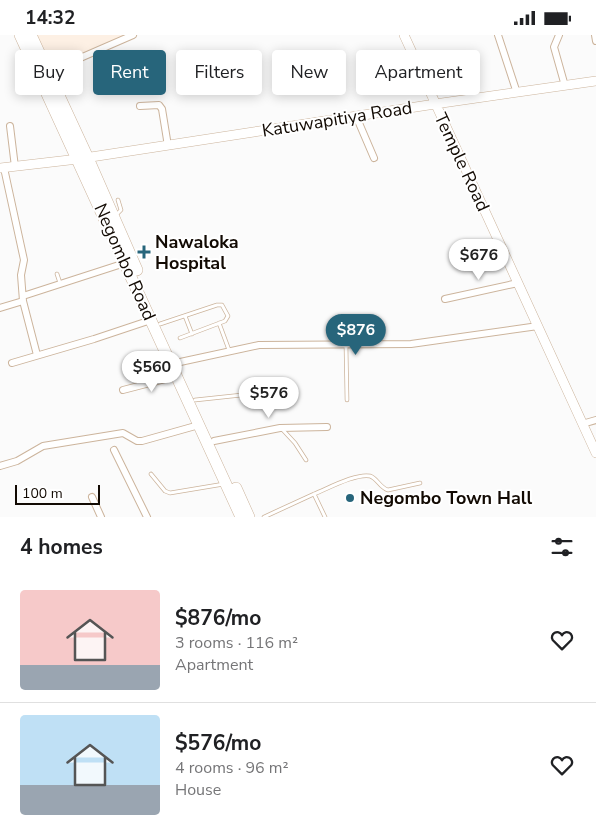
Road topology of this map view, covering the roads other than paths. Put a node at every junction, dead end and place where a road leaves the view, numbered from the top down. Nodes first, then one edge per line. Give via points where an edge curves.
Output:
1 (20, 35) edge
2 (31, 35) edge
3 (133, 35) edge
4 (404, 35) edge
5 (498, 35) edge
6 (559, 35) edge
7 (595, 35) edge
8 (596, 41) edge
9 (38, 50) edge
10 (83, 57) edge
11 (596, 81) edge
12 (565, 86) junction
13 (517, 93) junction
14 (57, 95) edge
15 (435, 104) junction
16 (140, 106) dead end
17 (356, 116) junction
18 (10, 126) dead end
19 (168, 146) junction
20 (83, 159) junction
21 (374, 159) dead end
22 (15, 167) junction
23 (2, 168) edge
24 (118, 200) dead end
25 (113, 216) junction
26 (125, 263) junction
27 (57, 274) dead end
28 (518, 283) junction
29 (60, 284) junction
30 (23, 299) junction
31 (445, 299) dead end
32 (0, 308) edge
33 (184, 316) junction
34 (156, 322) junction
35 (220, 323) junction
36 (538, 326) junction
37 (192, 334) junction
38 (180, 338) dead end
39 (346, 345) junction
40 (229, 351) junction
41 (37, 355) junction
42 (12, 363) dead end
43 (175, 363) junction
44 (176, 376) junction
45 (123, 390) dead end
46 (270, 392) dead end
47 (195, 400) junction
48 (347, 400) dead end
49 (596, 420) edge
50 (582, 424) junction
51 (199, 425) junction
52 (327, 427) dead end
53 (280, 428) junction
54 (214, 441) junction
55 (114, 450) dead end
56 (596, 453) edge
57 (306, 460) dead end
58 (0, 466) edge
59 (151, 474) dead end
60 (420, 483) dead end
61 (226, 484) junction
62 (314, 494) junction
63 (92, 497) dead end
64 (101, 517) edge
65 (147, 517) edge
66 (240, 517) edge
67 (250, 517) edge
68 (264, 517) edge
69 (325, 517) edge

1 - 20 highway, Negombo Road
2 - 9 highway, Negombo Road
3 - 10 street
4 - 15 street, Temple Road
5 - 13 street
6 - 12 street via 554,47
7 - 8 street
11 - 12 street, Katuwapitiya Road
12 - 13 street, Katuwapitiya Road
13 - 15 street, Katuwapitiya Road
14 - 20 highway, Negombo Road
15 - 17 street, Katuwapitiya Road
15 - 28 street, Temple Road
16 - 19 street via 159,105 162,109
17 - 19 street, Katuwapitiya Road
17 - 21 street
18 - 22 street
19 - 20 street, Katuwapitiya Road
20 - 22 street, Katuwapitiya Road
20 - 25 highway, Negombo Road
20 - 26 highway, Negombo Road
22 - 23 street, Katuwapitiya Road
23 - 30 street via 24,259 21,275
24 - 25 lane via 120,212
25 - 34 highway, Negombo Road
26 - 29 street
26 - 34 highway, Negombo Road
27 - 29 lane
28 - 31 street
28 - 36 street, Temple Road
29 - 30 street
30 - 32 street
30 - 41 street
33 - 34 lane
33 - 35 lane via 221,304 228,316
33 - 37 lane
34 - 41 street
34 - 43 highway, Negombo Road
35 - 37 lane
35 - 40 lane
36 - 39 street via 412,344
36 - 50 street, Temple Road
37 - 38 lane
39 - 40 street via 259,345
39 - 48 lane
40 - 43 street
41 - 42 street
43 - 44 highway, Negombo Road
43 - 47 highway, Negombo Road
44 - 45 street
44 - 51 highway, Negombo Road
46 - 47 lane
47 - 54 highway, Negombo Road
49 - 50 street
50 - 56 street, Temple Road
51 - 58 street via 142,441 123,433 43,447
51 - 61 highway, Negombo Road
52 - 53 street
53 - 54 street
53 - 57 lane
54 - 67 highway, Negombo Road
55 - 65 street
59 - 61 lane via 170,493
60 - 62 lane via 388,489 366,475
61 - 66 highway, Negombo Road
62 - 68 lane
62 - 69 lane
63 - 64 street

